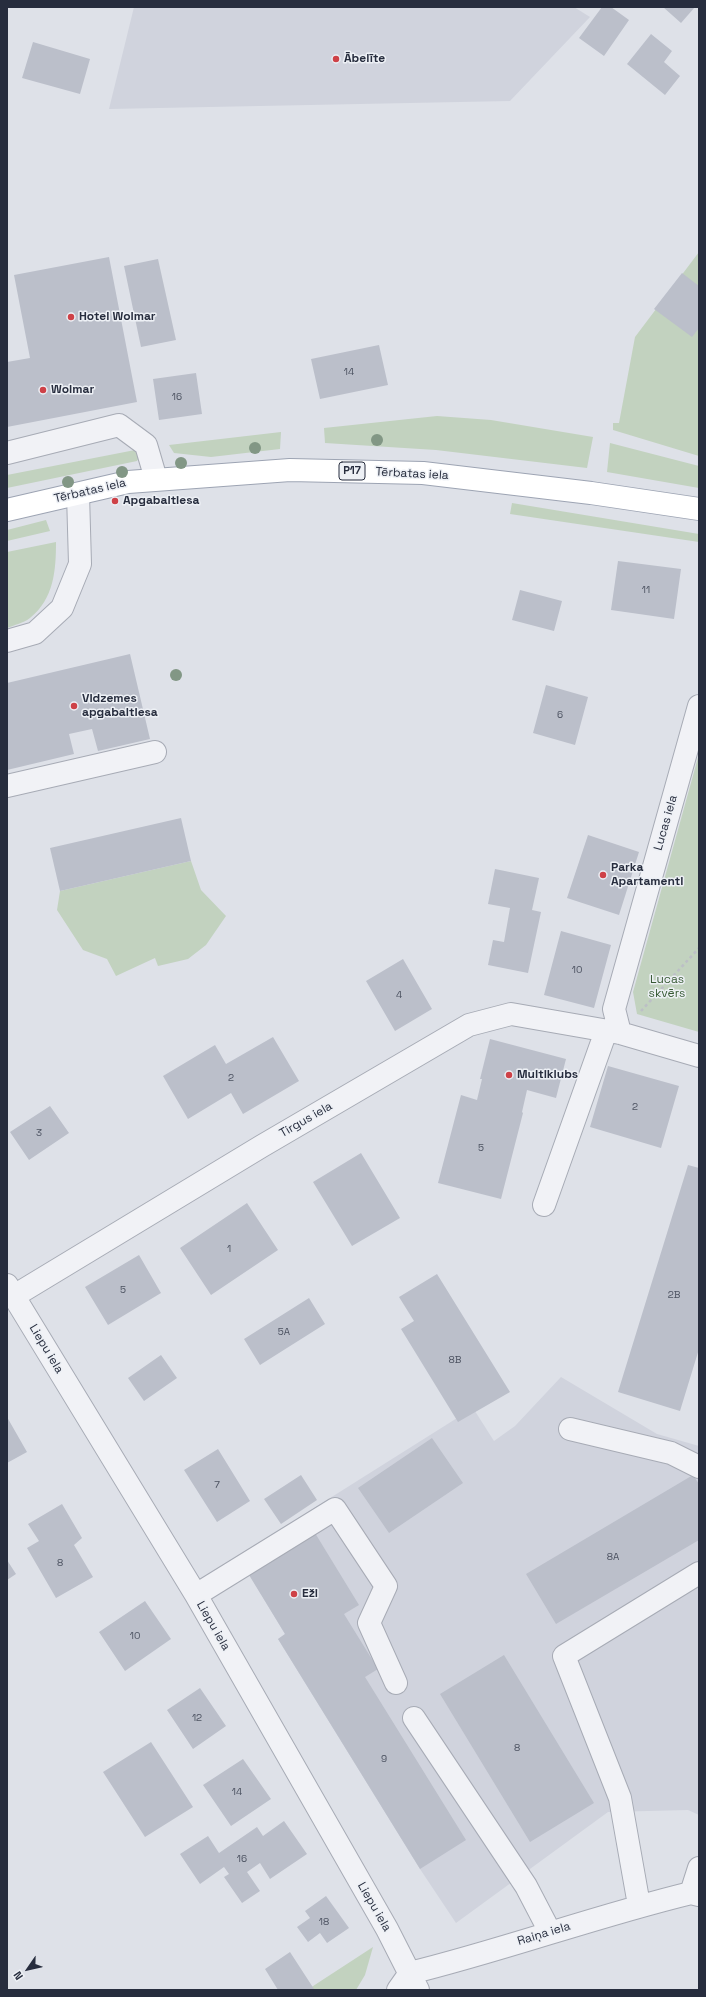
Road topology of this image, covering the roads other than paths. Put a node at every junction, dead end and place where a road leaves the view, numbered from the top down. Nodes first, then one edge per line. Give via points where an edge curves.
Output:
1 (7, 453) edge
2 (156, 479) junction
3 (78, 494) junction
4 (699, 509) edge
5 (7, 510) edge
6 (7, 641) edge
7 (699, 706) edge
8 (155, 752) dead end
9 (7, 786) edge
10 (613, 1032) junction
11 (699, 1056) edge
12 (544, 1205) dead end
13 (10, 1290) edge
14 (570, 1429) dead end
15 (699, 1467) edge
16 (699, 1573) edge
17 (196, 1595) junction
18 (396, 1683) dead end
19 (414, 1718) dead end
20 (699, 1868) edge
21 (695, 1894) edge
22 (639, 1906) junction
23 (550, 1932) junction
24 (409, 1984) edge

1 - 2 street via 119,424 146,445
2 - 3 main road, Tērbatas iela / P17 via 128,482
2 - 4 main road, Tērbatas iela / P17 via 290,470 423,473 593,493
3 - 5 main road, Tērbatas iela / P17
3 - 6 street via 80,564 62,608 35,633
7 - 10 street, Lucas iela via 614,1009
8 - 9 street
10 - 11 street, Tirgus iela
10 - 12 street
10 - 13 street, Tirgus iela via 511,1014 468,1025
13 - 17 street, Liepu iela
14 - 15 street via 671,1453
16 - 22 street via 564,1656 620,1798
17 - 18 street via 335,1509 386,1586 369,1624
17 - 24 street, Liepu iela via 387,1929
19 - 23 street via 526,1886
20 - 21 street
21 - 22 street, Raiņa iela
22 - 23 street, Raiņa iela
23 - 24 street, Raiņa iela via 447,1964

